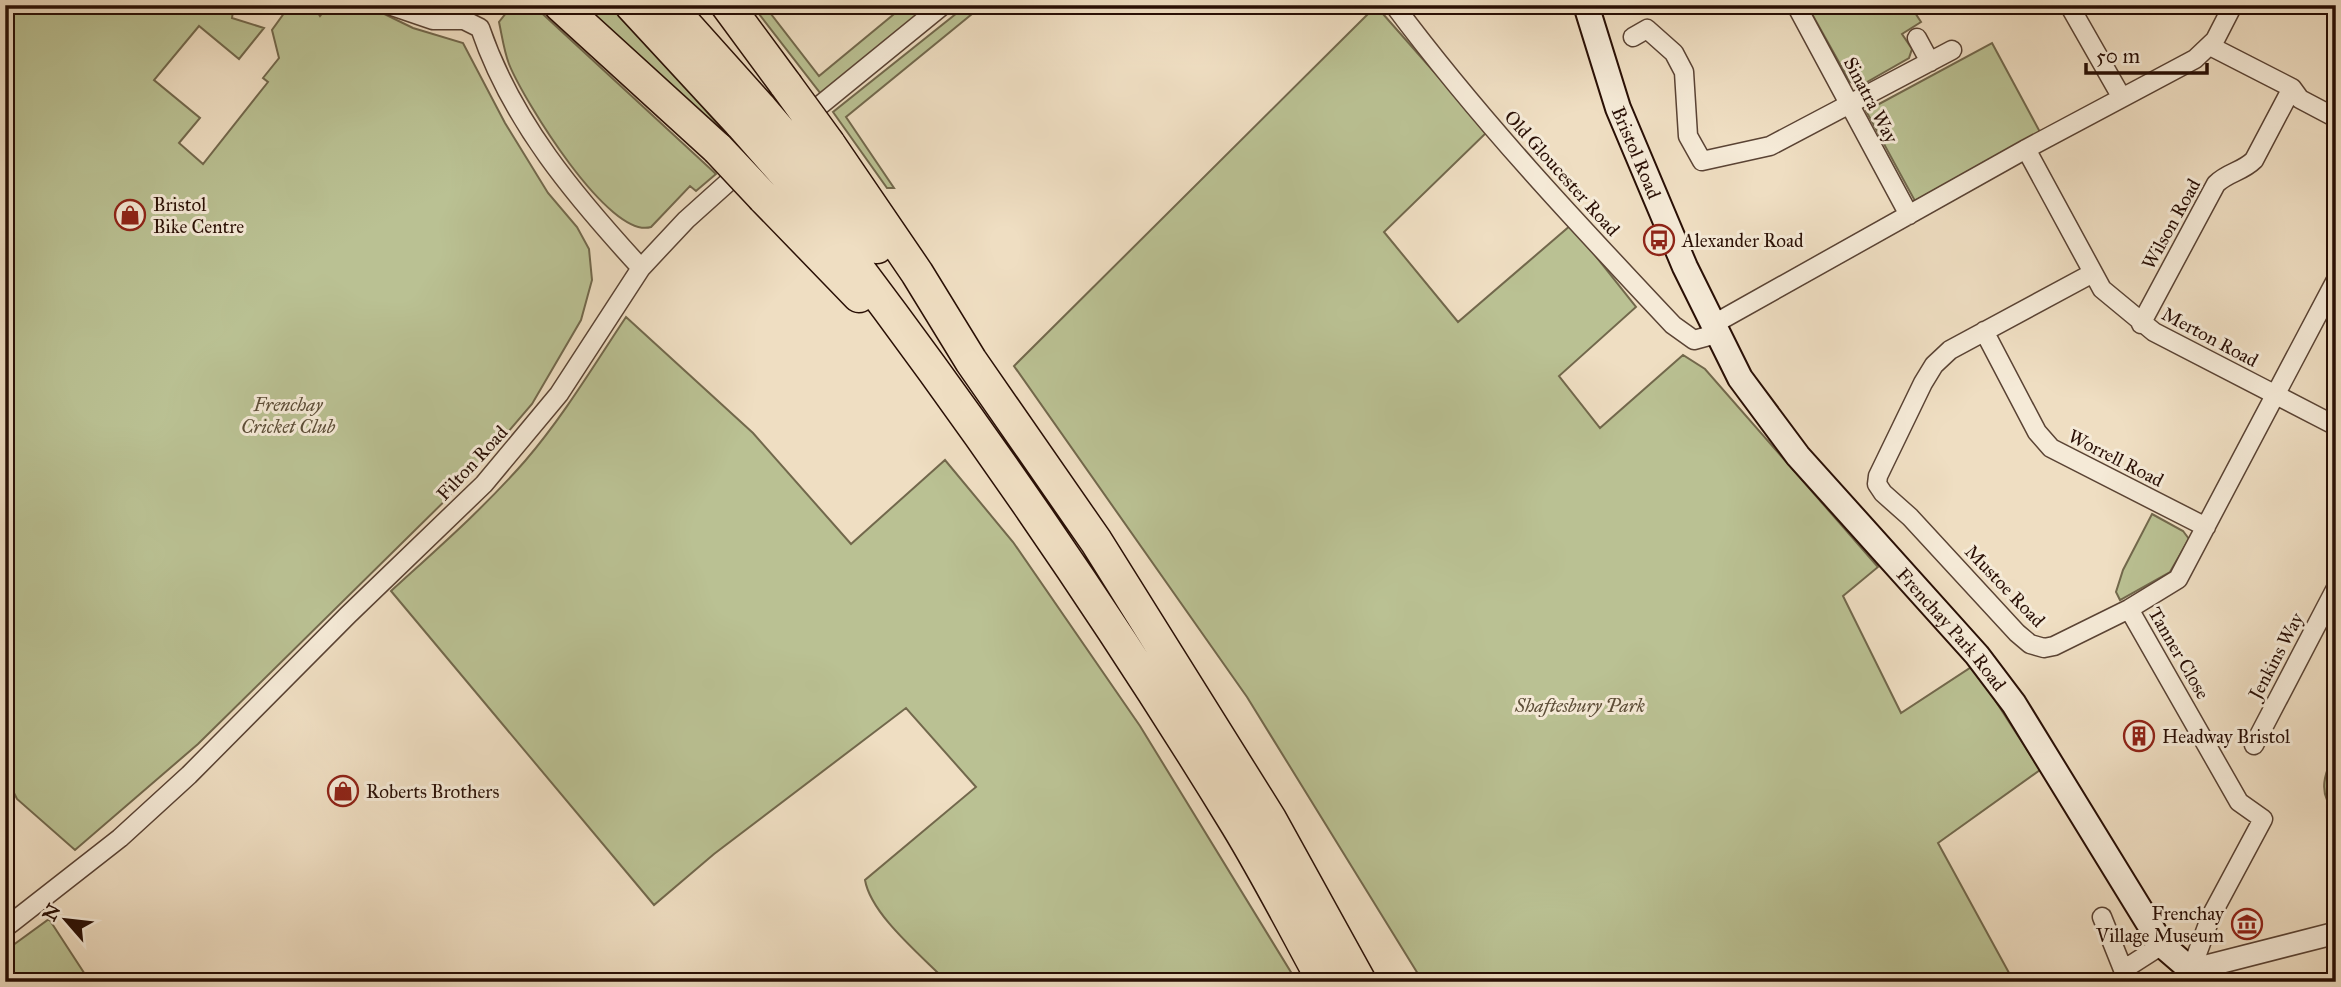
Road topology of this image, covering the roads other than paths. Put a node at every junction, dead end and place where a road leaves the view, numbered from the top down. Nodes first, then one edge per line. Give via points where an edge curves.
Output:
1 (389, 5) edge
2 (560, 5) edge
3 (631, 5) edge
4 (668, 5) edge
5 (727, 5) edge
6 (943, 5) edge
7 (1394, 5) edge
8 (1586, 5) edge
9 (1796, 5) edge
10 (2069, 5) edge
11 (2233, 5) edge
12 (1633, 37) dead end
13 (1917, 38) dead end
14 (2210, 46) junction
15 (1952, 50) dead end
16 (1930, 62) junction
17 (2292, 88) junction
18 (2122, 98) junction
19 (1850, 104) junction
20 (752, 117) junction
21 (2336, 118) edge
22 (2026, 149) junction
23 (808, 161) junction
24 (1909, 215) junction
25 (641, 268) junction
26 (2091, 274) junction
27 (2336, 280) edge
28 (2141, 324) junction
29 (1714, 330) junction
30 (1984, 331) junction
31 (921, 356) junction
32 (2276, 396) junction
33 (2336, 426) edge
34 (2206, 527) junction
35 (2336, 587) edge
36 (2129, 609) junction
37 (2254, 744) dead end
38 (2102, 917) dead end
39 (5, 928) edge
40 (2336, 933) edge
41 (2162, 945) junction
42 (2126, 976) edge
43 (2192, 976) edge
44 (1324, 982) edge
45 (1360, 982) edge

1 - 25 street via 432,20 464,20 480,28 501,83 532,135 564,180
2 - 31 highway, bridge via 718,149
3 - 20 highway
4 - 20 highway
5 - 23 highway, bridge via 786,85
6 - 25 street, Filton Road via 710,196
7 - 29 street, Old Gloucester Road via 1538,181 1674,325 1694,340
8 - 29 main road, Bristol Road via 1619,108
9 - 19 street, Sinatra Way
10 - 18 street
11 - 14 street
12 - 19 street via 1647,29 1674,53 1684,72 1688,136 1702,161 1770,146
13 - 16 street
14 - 17 street
14 - 18 street via 2195,59
15 - 16 street
16 - 19 street
17 - 21 street via 2300,99
17 - 28 street, Wilson Road via 2254,160 2245,170 2226,174 2216,184
18 - 22 street
19 - 24 street, Sinatra Way
20 - 23 highway, bridge
22 - 24 street
22 - 26 street, Merton Road
23 - 31 highway via 878,293
23 - 45 highway via 971,361 1063,491 1270,819
24 - 29 street
25 - 39 street, Filton Road via 552,404 484,484 189,775 120,838
26 - 28 street, Merton Road
26 - 30 street, Mustoe Road
27 - 32 street, Mustoe Road
28 - 32 street, Merton Road
29 - 41 main road, Frenchay Park Road via 1740,378 1798,456 1977,655 2014,704
30 - 34 street, Worrell Road via 2037,432 2051,448
30 - 36 street, Mustoe Road via 1934,365 1878,473 1879,487 2030,644 2054,646
31 - 44 highway via 1126,649 1238,827
32 - 33 street, Merton Road
32 - 34 street, Mustoe Road
34 - 36 street, Mustoe Road via 2178,579
35 - 37 street, Jenkins Way
36 - 43 street, Tanner Close via 2239,803 2263,819 2211,916
38 - 42 street
40 - 43 street
41 - 42 street
41 - 43 main road, Frenchay Park Road

